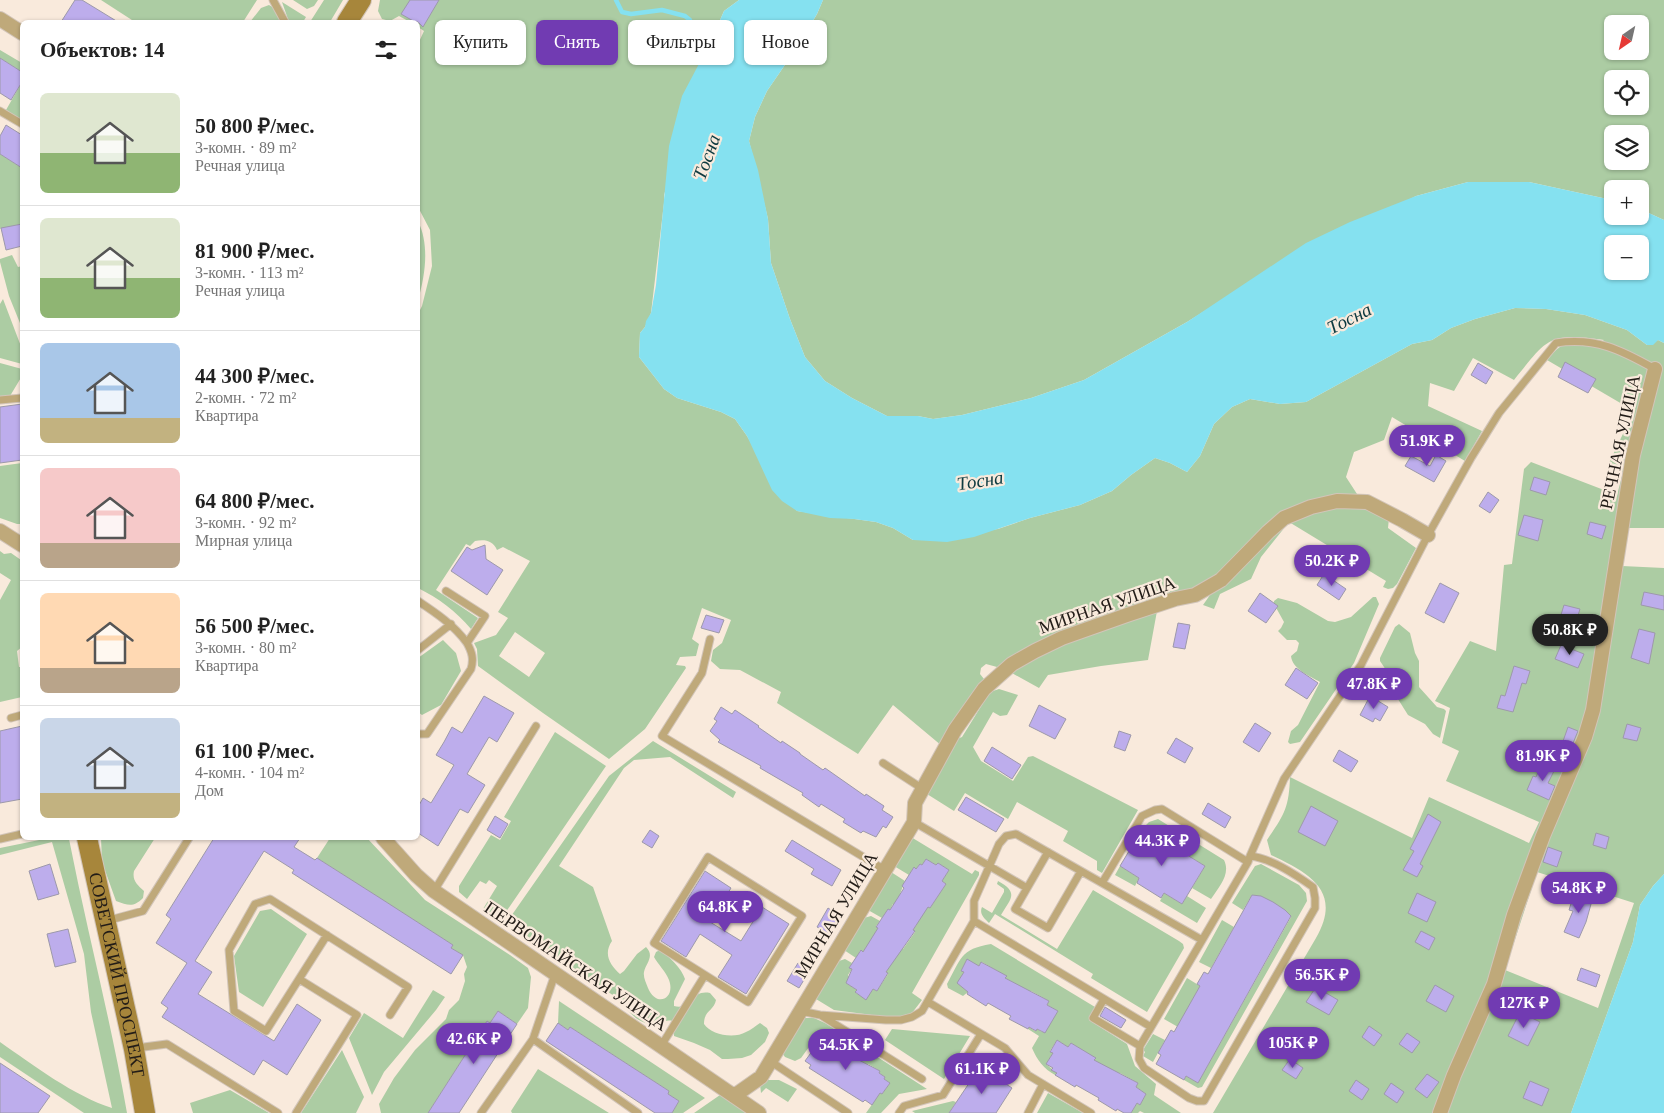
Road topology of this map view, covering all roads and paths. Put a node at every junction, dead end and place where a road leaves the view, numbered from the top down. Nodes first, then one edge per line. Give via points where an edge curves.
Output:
1 (273, 0) edge
2 (361, 0) edge
3 (0, 19) edge
4 (284, 20) edge
5 (351, 20) edge
6 (20, 32) edge
7 (0, 111) edge
8 (20, 123) edge
9 (1655, 369) joint
10 (20, 396) edge
11 (0, 400) edge
12 (0, 531) edge
13 (1428, 535) junction
14 (20, 544) edge
15 (446, 591) dead end
16 (420, 603) edge
17 (451, 624) junction
18 (710, 639) dead end
19 (467, 643) junction
20 (420, 648) edge
21 (20, 716) edge
22 (11, 718) dead end
23 (536, 726) dead end
24 (420, 734) edge
25 (884, 763) dead end
26 (922, 789) junction
27 (914, 822) junction
28 (20, 834) edge
29 (0, 839) edge
30 (87, 840) edge
31 (188, 840) edge
32 (385, 840) edge
33 (1048, 852) junction
34 (1249, 859) junction
35 (989, 866) junction
36 (885, 870) junction
37 (1082, 871) junction
38 (1102, 883) junction
39 (1027, 888) junction
40 (434, 891) junction
41 (106, 921) junction
42 (974, 921) junction
43 (327, 935) junction
44 (1202, 940) junction
45 (555, 974) junction
46 (705, 975) junction
47 (299, 979) junction
48 (1104, 999) junction
49 (928, 1002) junction
50 (800, 1011) junction
51 (390, 1015) dead end
52 (820, 1015) junction
53 (1151, 1027) junction
54 (981, 1034) junction
55 (532, 1039) junction
56 (661, 1046) junction
57 (1140, 1046) junction
58 (134, 1049) junction
59 (770, 1061) junction
60 (922, 1079) dead end
61 (1043, 1084) junction
62 (734, 1096) junction
63 (145, 1113) edge
64 (278, 1113) edge
65 (296, 1113) edge
66 (481, 1113) edge
67 (638, 1113) edge
68 (759, 1113) edge
69 (848, 1113) edge
70 (899, 1113) edge
71 (1028, 1113) edge
72 (1091, 1113) edge
73 (1440, 1113) edge

1 - 4 lane
2 - 5 main road
3 - 6 street
7 - 8 lane
9 - 13 lane, РЕЧНАЯ УЛИЦА via 1615,348 1595,343 1556,343 1499,413
9 - 73 street, РЕЧНАЯ УЛИЦА via 1633,455 1593,710 1514,915 1494,984
10 - 11 lane
12 - 14 street
13 - 26 street, МИРНАЯ УЛИЦА via 1367,502 1337,501 1311,506 1284,518 1221,580 1195,595 1062,638 1012,664 984,689 955,730
13 - 34 lane, РЕЧНАЯ УЛИЦА via 1361,665 1284,778
15 - 19 lane via 485,616
16 - 17 lane
17 - 19 lane
17 - 20 lane
18 - 36 lane via 702,673 662,736
19 - 24 lane via 473,660 470,669 427,734
21 - 22 lane
23 - 40 lane
25 - 26 lane
26 - 27 street, МИРНАЯ УЛИЦА via 915,803
27 - 35 lane
27 - 36 street, МИРНАЯ УЛИЦА
28 - 29 lane
30 - 41 main road, СОВЕТСКИЙ ПРОСПЕКТ
31 - 41 lane via 142,911
32 - 40 street, ПЕРВОМАЙСКАЯ УЛИЦА
33 - 35 lane via 1016,834 1006,836
33 - 37 lane
33 - 39 lane
34 - 38 lane via 1162,809 1154,810 1142,816
34 - 44 lane, РЕЧНАЯ УЛИЦА
34 - 57 lane via 1258,856 1313,887 1315,908 1204,1101 1190,1098 1144,1068 1139,1059
35 - 39 lane
35 - 42 lane via 974,900
36 - 50 street, МИРНАЯ УЛИЦА
37 - 38 lane
37 - 39 lane via 1048,928 1015,909
38 - 44 lane
40 - 45 street, ПЕРВОМАЙСКАЯ УЛИЦА
41 - 58 main road, СОВЕТСКИЙ ПРОСПЕКТ
42 - 48 lane
42 - 49 lane
43 - 47 lane
43 - 47 lane via 270,898 255,904 229,950 234,1011 266,1031
43 - 51 lane via 408,987
44 - 53 lane, РЕЧНАЯ УЛИЦА
45 - 55 lane
45 - 56 street, ПЕРВОМАЙСКАЯ УЛИЦА
46 - 46 lane via 748,1002 802,916 708,857 654,943
46 - 56 lane
47 - 65 lane via 357,1015
48 - 53 lane
48 - 57 lane via 1093,1018
49 - 52 lane via 922,1011 901,1020
49 - 54 lane
50 - 52 lane
50 - 59 street, МИРНАЯ УЛИЦА
52 - 60 lane
53 - 57 lane, РЕЧНАЯ УЛИЦА
54 - 61 lane via 1005,1048 1028,1075
54 - 70 lane via 943,1095 904,1106
55 - 66 lane
55 - 67 lane
56 - 62 street, ПЕРВОМАЙСКАЯ УЛИЦА
58 - 63 main road, СОВЕТСКИЙ ПРОСПЕКТ
58 - 64 lane via 166,1044
59 - 62 street, МИРНАЯ УЛИЦА via 760,1077
59 - 69 lane
61 - 71 lane
61 - 72 lane
62 - 68 street, ПЕРВОМАЙСКАЯ УЛИЦА

